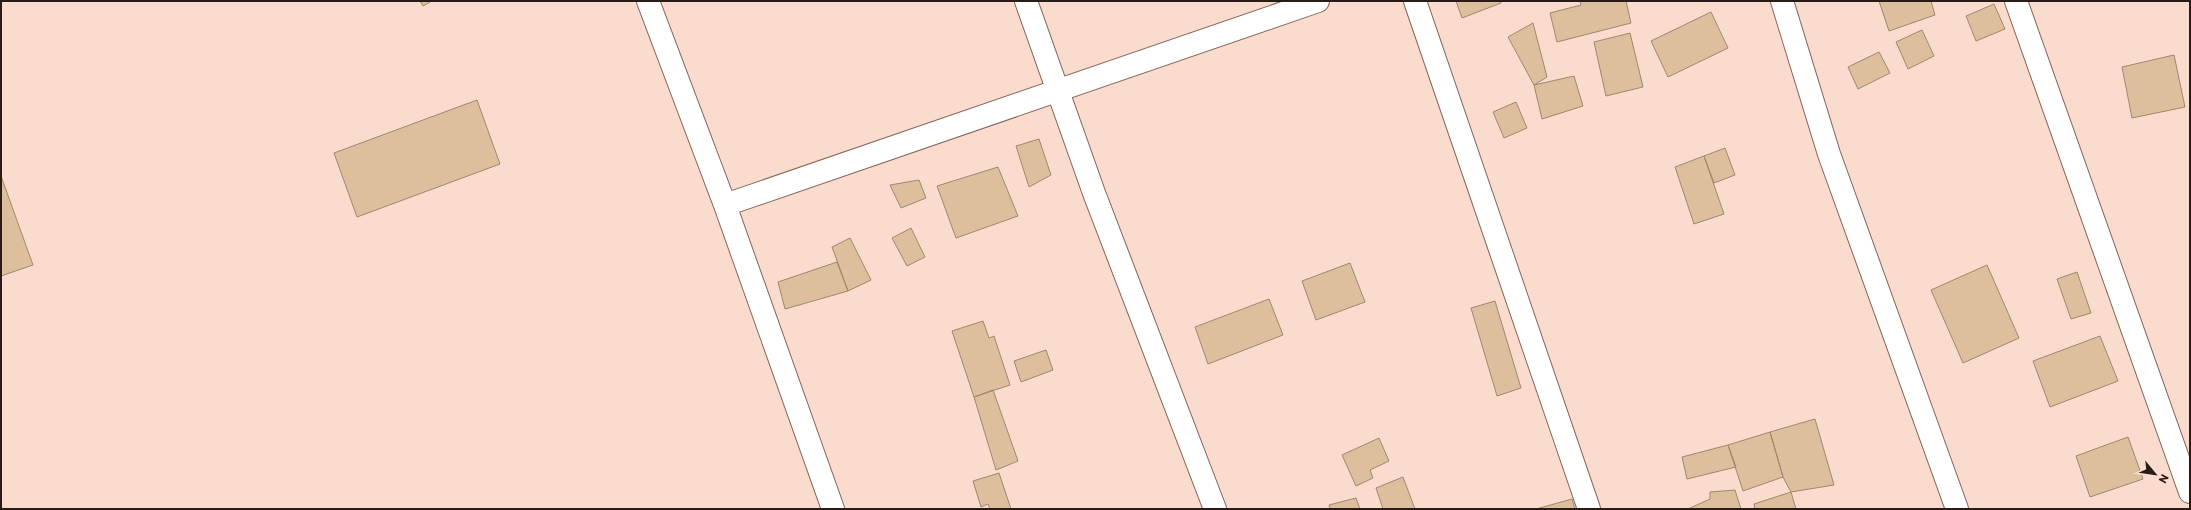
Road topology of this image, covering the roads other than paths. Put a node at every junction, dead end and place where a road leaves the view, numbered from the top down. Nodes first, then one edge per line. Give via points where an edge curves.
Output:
1 (648, 1) edge
2 (1026, 1) edge
3 (1318, 1) edge
4 (1415, 1) edge
5 (1782, 1) edge
6 (2016, 1) edge
7 (1058, 91) junction
8 (725, 206) junction
9 (2190, 492) edge
10 (833, 509) edge
11 (1215, 509) edge
12 (1589, 509) edge
13 (1957, 509) edge

1 - 8 street
2 - 7 street
3 - 7 street
4 - 12 street
5 - 13 street via 1829,154
6 - 9 street
7 - 8 street
7 - 11 street via 1094,193
8 - 10 street

